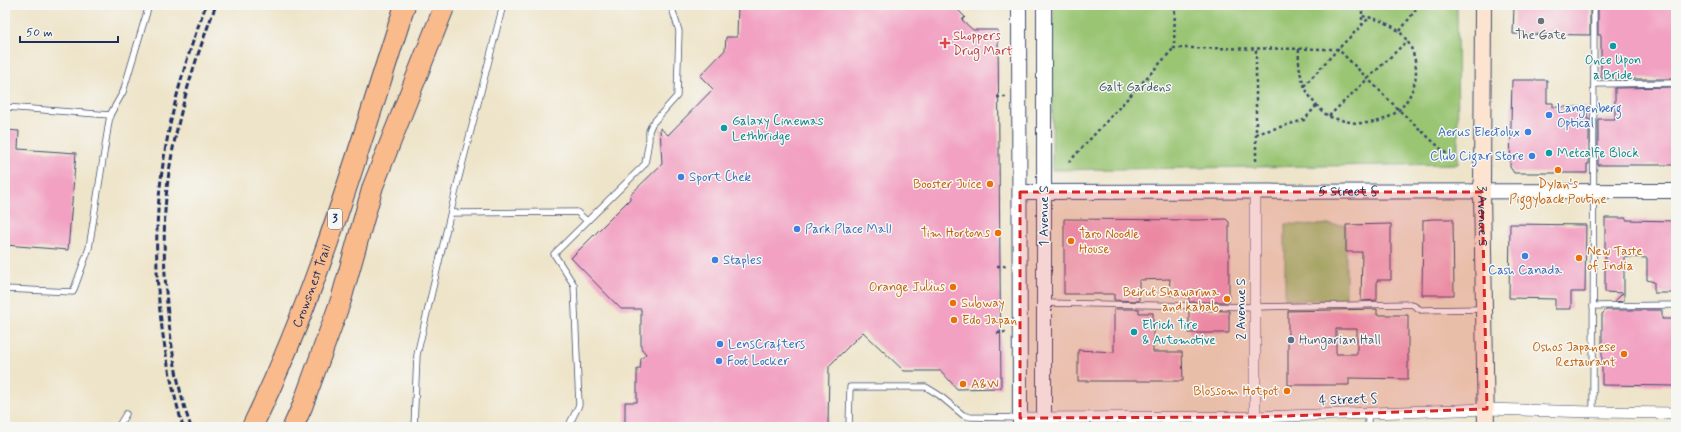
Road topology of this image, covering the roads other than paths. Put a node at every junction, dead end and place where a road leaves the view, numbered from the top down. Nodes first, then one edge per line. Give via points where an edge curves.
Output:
1 (149, 5) edge
2 (404, 5) edge
3 (432, 5) edge
4 (445, 5) edge
5 (503, 5) edge
6 (671, 5) edge
7 (1019, 5) edge
8 (1044, 5) edge
9 (1483, 5) edge
10 (1594, 5) edge
11 (1676, 83) edge
12 (1594, 84) junction
13 (5, 107) edge
14 (110, 115) junction
15 (373, 186) junction
16 (1044, 191) junction
17 (1020, 192) junction
18 (1255, 192) junction
19 (1482, 192) junction
20 (1594, 192) junction
21 (1676, 192) edge
22 (451, 213) junction
23 (587, 221) junction
24 (321, 263) junction
25 (5, 289) edge
26 (1044, 303) junction
27 (1676, 305) edge
28 (1593, 306) junction
29 (1255, 307) junction
30 (1484, 309) junction
31 (1487, 409) junction
32 (1593, 412) junction
33 (1368, 413) junction
34 (1676, 413) edge
35 (126, 414) dead end
36 (1255, 422) edge
37 (1020, 423) edge
38 (1044, 423) edge
39 (118, 427) edge
40 (239, 427) edge
41 (252, 427) edge
42 (283, 427) edge
43 (293, 427) edge
44 (414, 427) edge
45 (568, 427) edge
46 (849, 427) edge
47 (1368, 427) edge
48 (1486, 427) edge

1 - 14 lane via 123,92
2 - 24 highway, Crowsnest Trail / 3
3 - 15 highway, Crowsnest Trail / 3
4 - 15 highway
5 - 22 lane
6 - 23 lane via 679,31 677,96 652,124 645,164
7 - 17 street, 1 Avenue S
8 - 16 street, 1 Avenue S
9 - 19 main road, 3 Avenue S
10 - 12 lane
11 - 12 lane
12 - 20 lane
13 - 14 lane
14 - 25 lane via 90,248 73,292
15 - 42 highway, Crowsnest Trail / 3 via 303,381
15 - 43 highway via 341,300
16 - 17 street, 5 Street S
16 - 18 street, 5 Street S
16 - 26 street, 1 Avenue S
17 - 37 street, 1 Avenue S
18 - 19 street, 5 Street S
18 - 29 street, 2 Avenue S
19 - 20 street, 5 Street S
19 - 30 main road, 3 Avenue S
20 - 21 street, 5 Street S
20 - 28 lane
22 - 23 lane via 577,212
22 - 44 lane via 416,361
23 - 45 lane via 554,254 574,285 579,404
24 - 40 highway
24 - 41 highway, Crowsnest Trail / 3 via 272,387
26 - 29 lane
26 - 38 street, 1 Avenue S
27 - 28 lane
28 - 32 lane
29 - 30 lane via 1411,304 1421,310
29 - 36 street, 2 Avenue S
30 - 31 main road, 3 Avenue S
31 - 32 street, 4 Street S
31 - 33 street, 4 Street S
31 - 48 main road, 3 Avenue S
32 - 34 street, 4 Street S
33 - 36 street, 4 Street S
33 - 47 lane
35 - 39 lane
36 - 38 street, 4 Street S
37 - 38 street, 4 Street S
37 - 46 lane via 963,415 939,395 926,388 850,387

